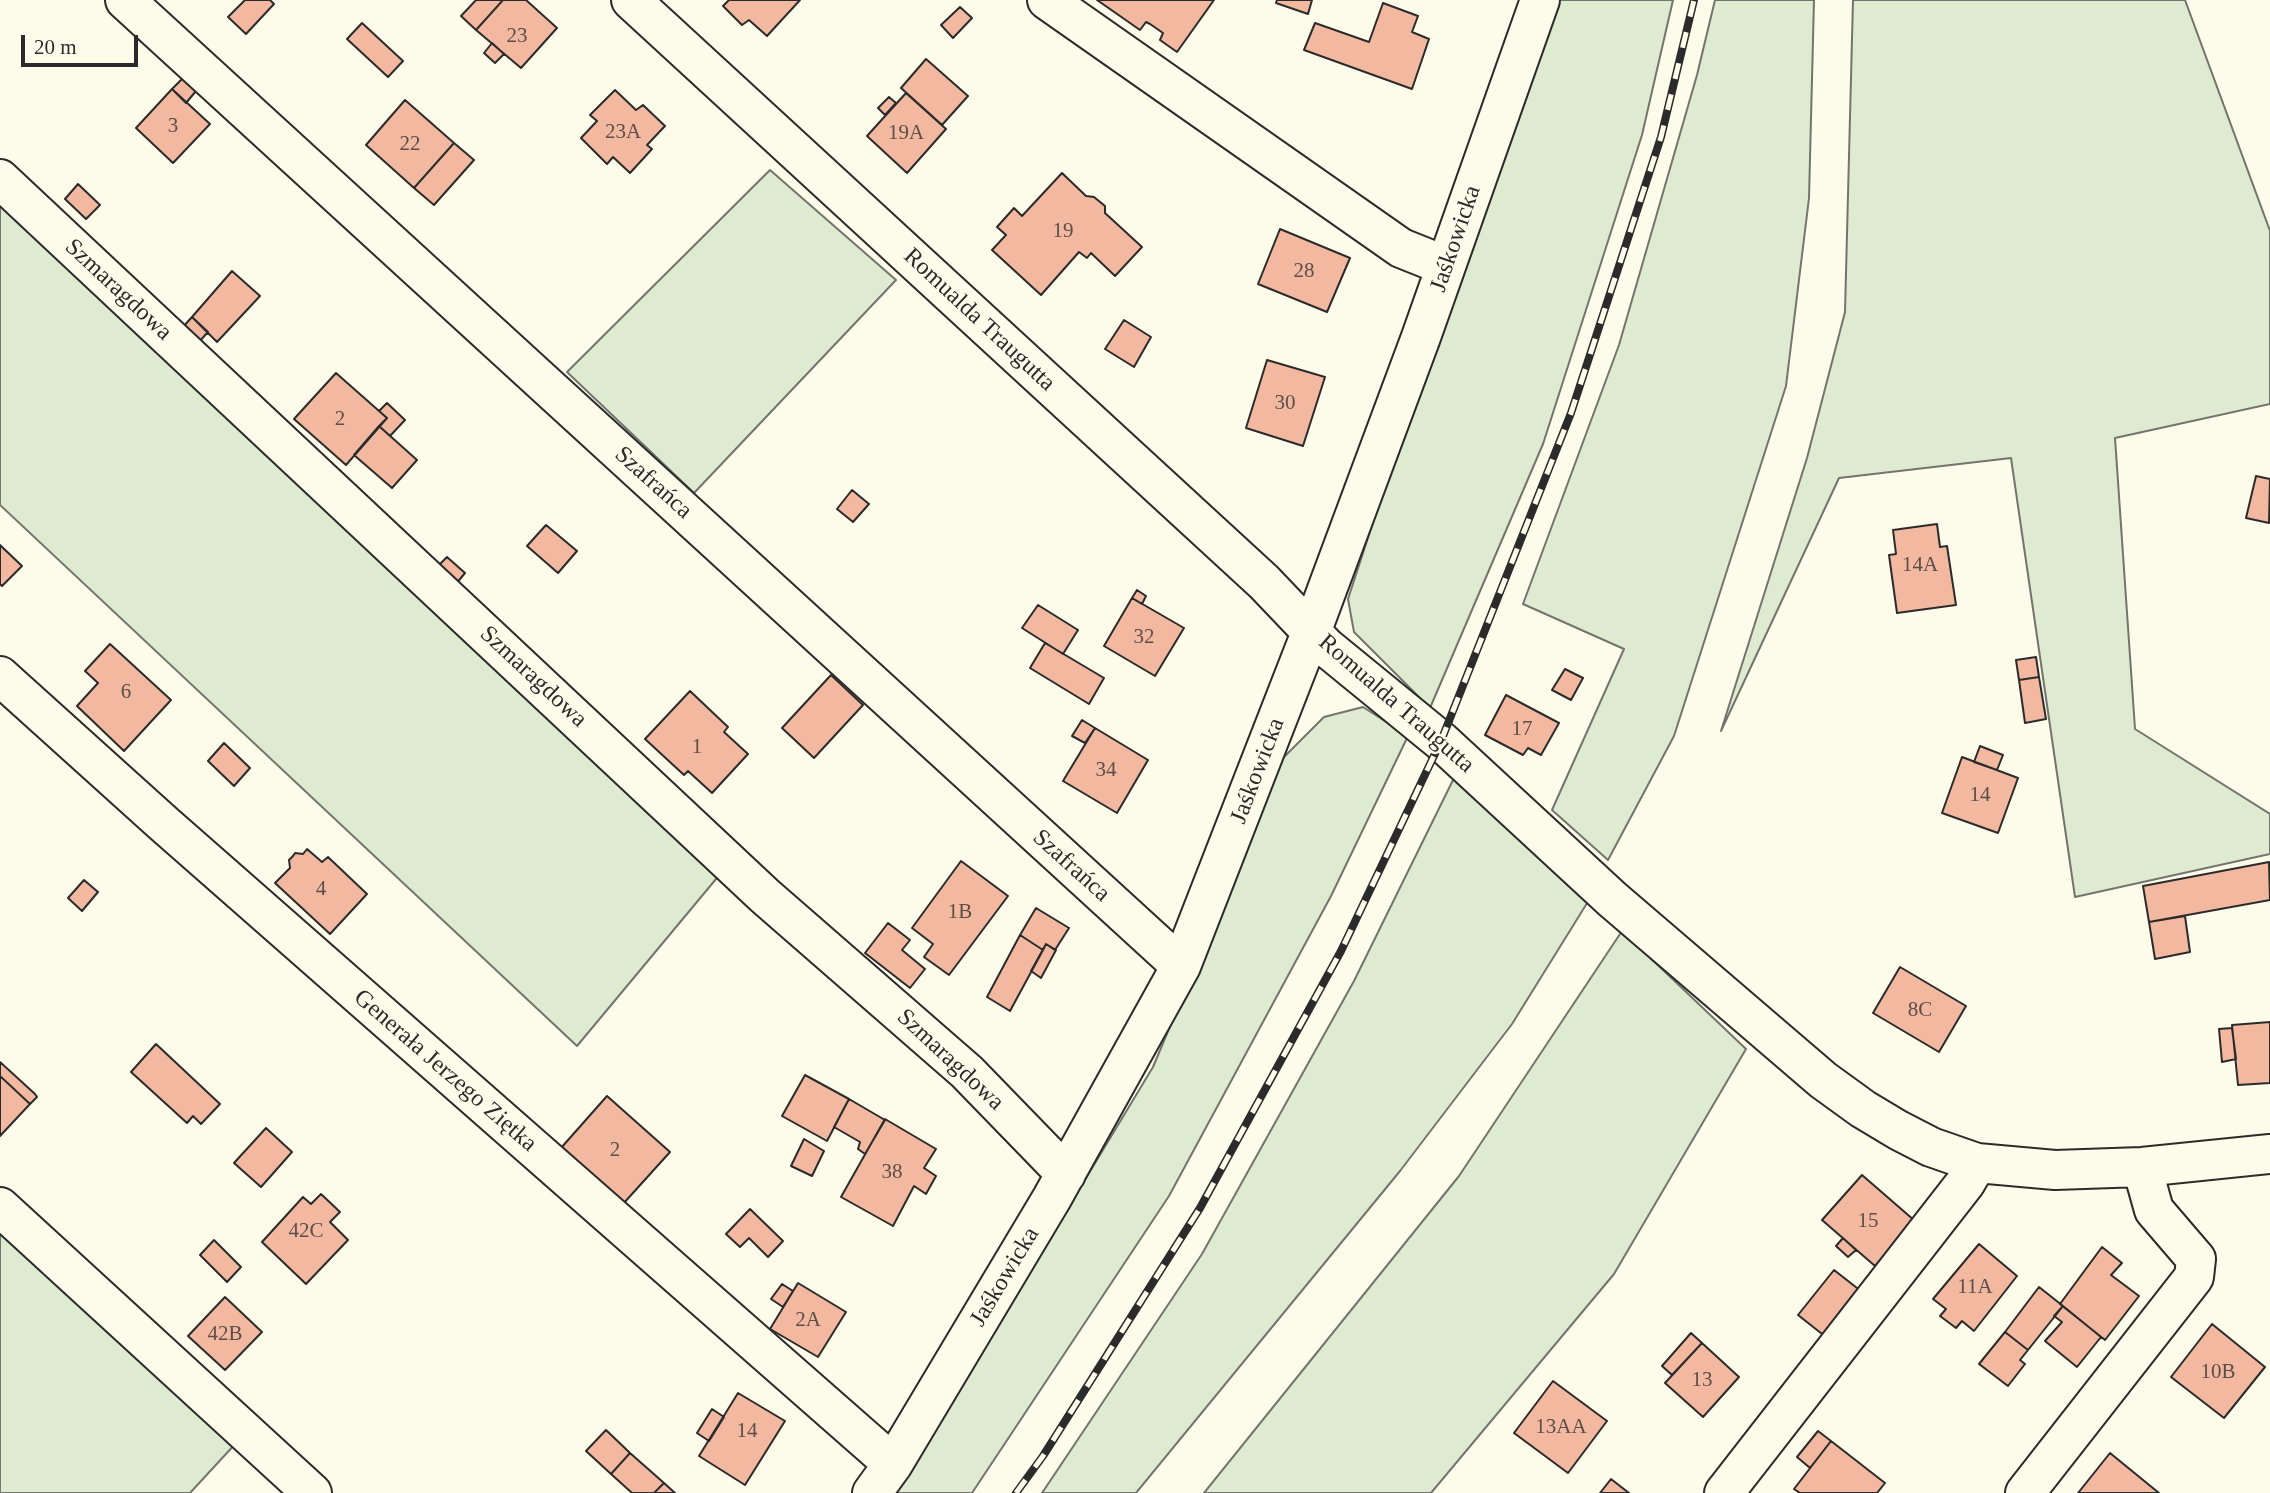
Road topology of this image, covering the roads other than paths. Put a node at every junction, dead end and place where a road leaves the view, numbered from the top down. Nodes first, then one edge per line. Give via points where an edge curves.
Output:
1 (125, 0) edge
2 (631, 0) edge
3 (1047, 0) edge
4 (1540, 0) edge
5 (0, 179) edge
6 (1446, 267) junction
7 (1312, 630) junction
8 (0, 676) edge
9 (1181, 966) junction
10 (2270, 1154) edge
11 (1977, 1163) junction
12 (2142, 1167) junction
13 (1066, 1174) junction
14 (0, 1207) edge
15 (882, 1478) edge
16 (312, 1493) edge
17 (1724, 1493) edge
18 (2025, 1493) edge

1 - 9 street, Szafrańca
2 - 7 street, Romualda Traugutta
3 - 6 street via 1401,248
4 - 6 street, Jaśkowicka
5 - 13 street, Szmaragdowa via 765,896 967,1072
6 - 7 street, Jaśkowicka
7 - 9 street, Jaśkowicka
7 - 11 street, Romualda Traugutta via 1612,899 1824,1080 1898,1130
8 - 15 street, Generała Jerzego Ziętka
9 - 13 street, Jaśkowicka
10 - 12 street, Romualda Traugutta
11 - 12 street, Romualda Traugutta via 2055,1170
11 - 17 street
12 - 18 street via 2154,1210 2196,1258 2194,1277
13 - 15 street, Jaśkowicka
14 - 16 street

